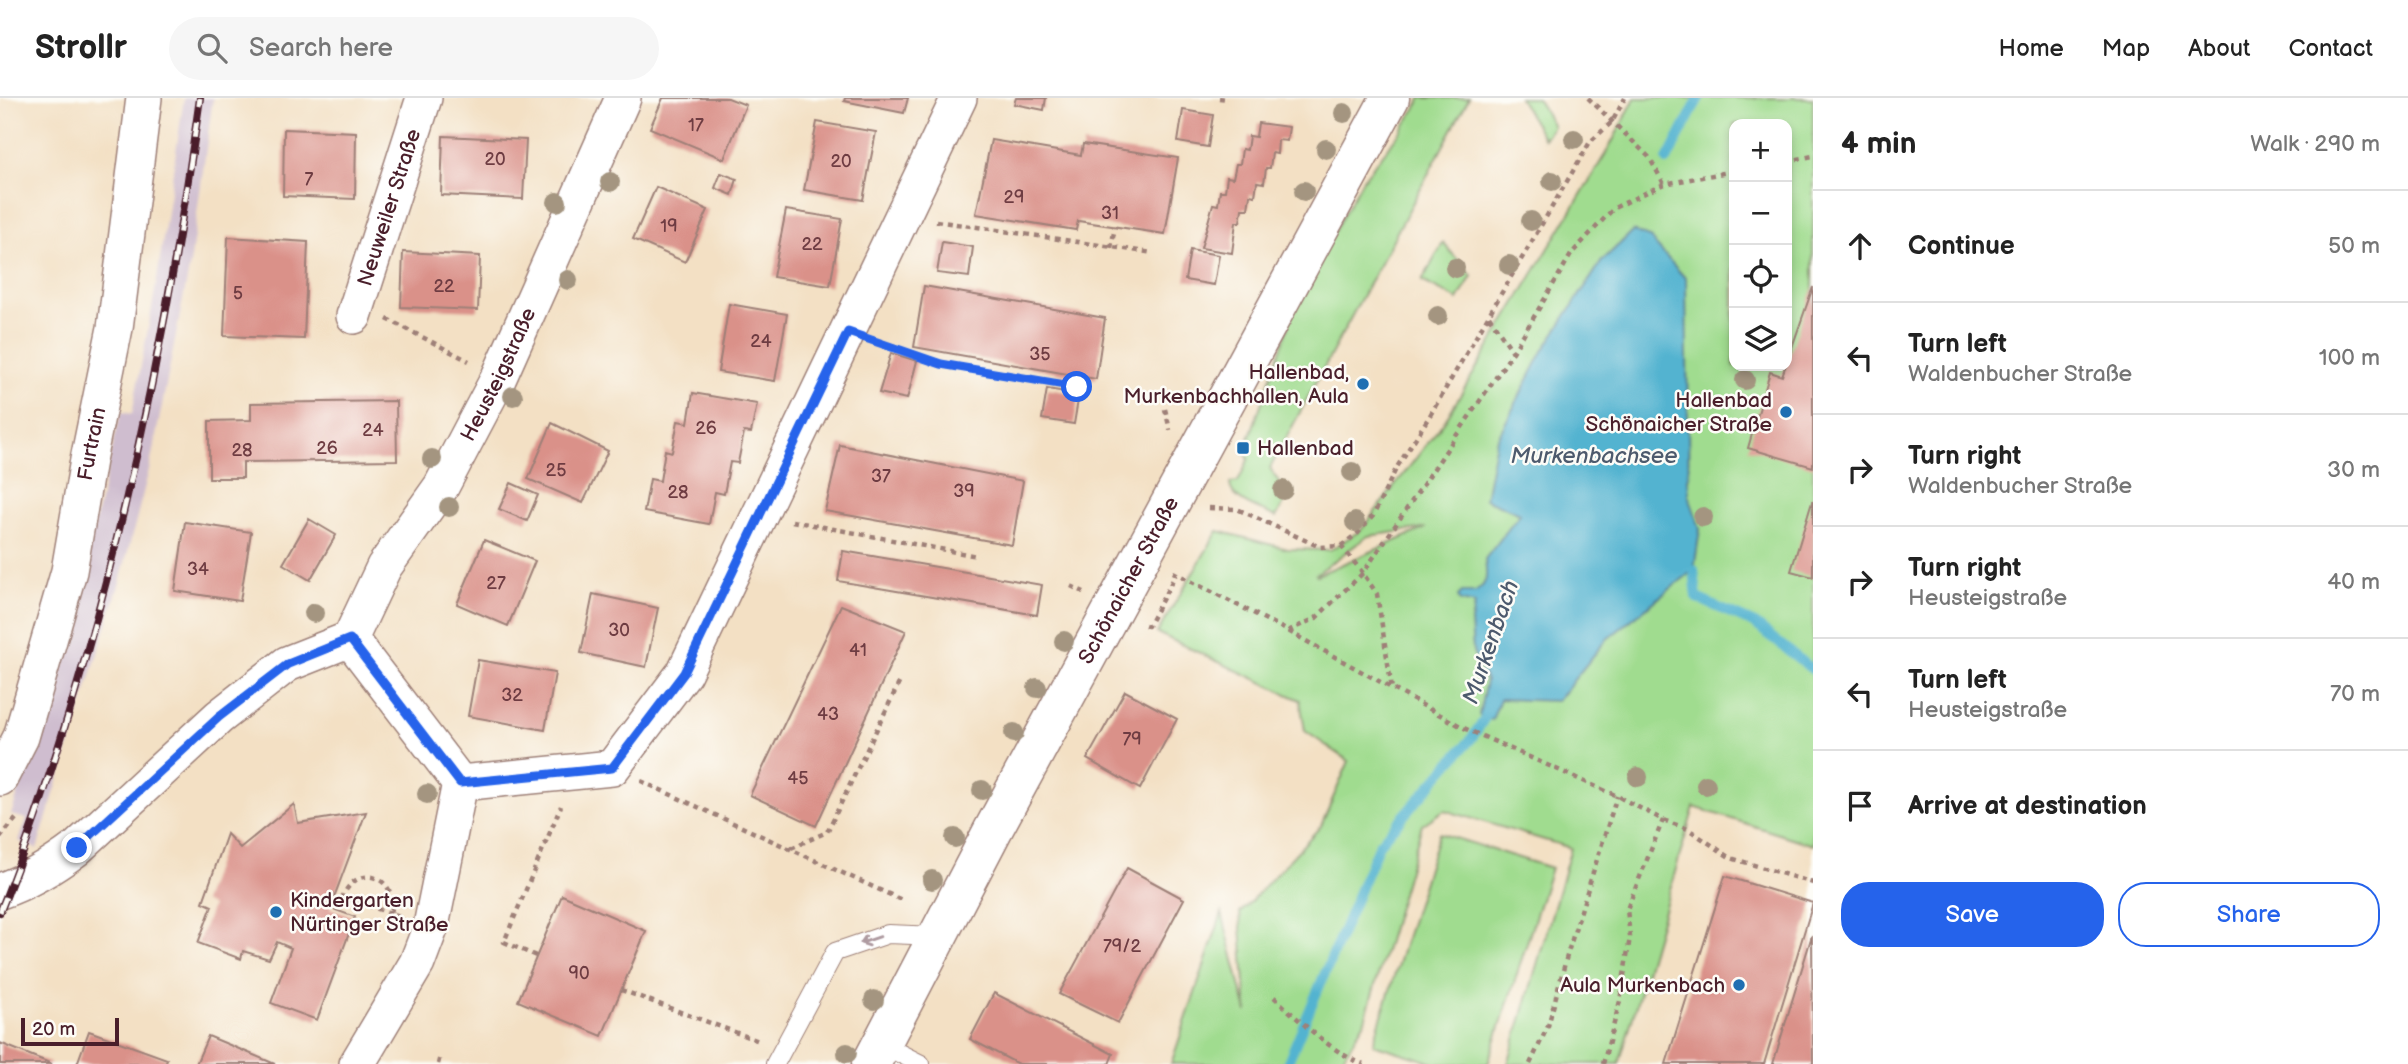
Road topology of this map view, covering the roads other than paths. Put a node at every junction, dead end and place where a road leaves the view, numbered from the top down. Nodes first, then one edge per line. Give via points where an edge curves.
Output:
1 (144, 98) edge
2 (424, 98) edge
3 (623, 98) edge
4 (959, 98) edge
5 (1390, 98) edge
6 (354, 316) road end
7 (350, 639) junction
8 (0, 778) edge
9 (460, 783) junction
10 (0, 891) edge
11 (937, 936) junction
12 (876, 1054) edge
13 (779, 1057) edge
14 (357, 1064) edge
15 (921, 1064) edge

1 - 8 street, Furtrain via 115,328 69,571 21,737
2 - 6 street, Neuweiler Straße
3 - 7 street, Heusteigstraße via 499,377 441,487 384,567
4 - 9 street via 684,673 612,768
5 - 11 main road, Schönaicher Straße
7 - 9 street
7 - 10 street via 288,664 219,717 77,848 26,882
9 - 14 street via 431,926 417,963
11 - 12 main road, Schönaicher Straße
11 -> 13 lane via 888,934 835,952
12 - 15 lane

